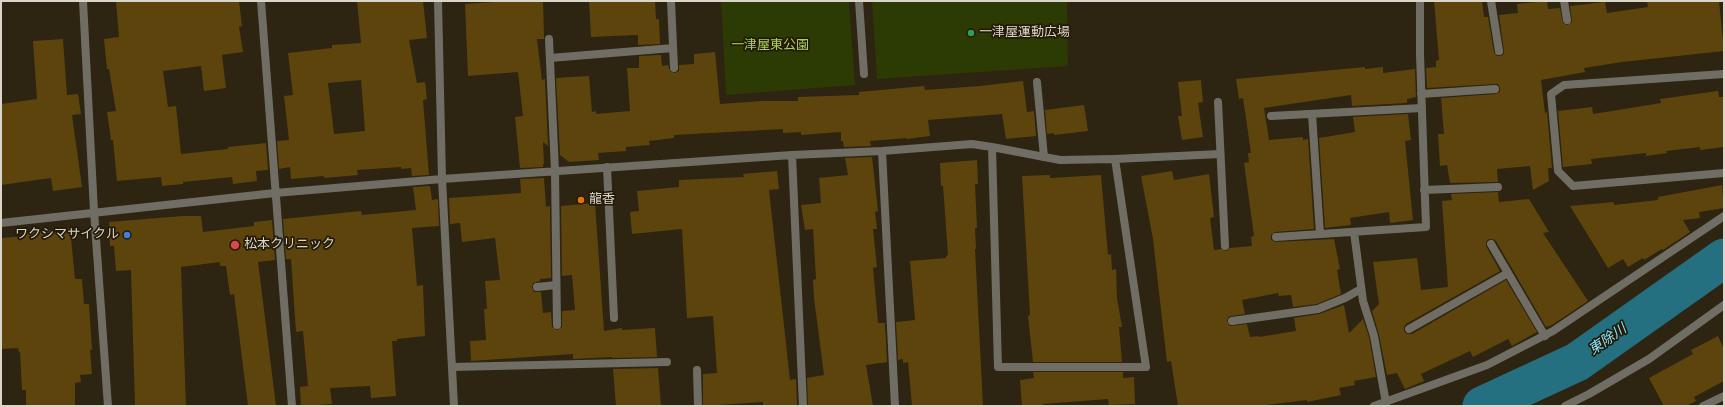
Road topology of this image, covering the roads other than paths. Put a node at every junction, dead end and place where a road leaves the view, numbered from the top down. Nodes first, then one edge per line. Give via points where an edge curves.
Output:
1 (83, 1) edge
2 (261, 1) edge
3 (438, 1) edge
4 (671, 1) edge
5 (859, 1) edge
6 (1420, 1) edge
7 (1491, 1) edge
8 (1564, 1) edge
9 (1567, 20) dead end
10 (549, 39) dead end
11 (673, 48) junction
12 (1499, 51) dead end
13 (550, 58) junction
14 (674, 68) dead end
15 (864, 74) dead end
16 (1724, 74) edge
17 (1037, 82) dead end
18 (1495, 90) dead end
19 (1421, 94) junction
20 (1218, 102) dead end
21 (1422, 108) junction
22 (1312, 114) junction
23 (1271, 116) dead end
24 (992, 147) junction
25 (882, 151) junction
26 (1220, 154) junction
27 (792, 155) junction
28 (1044, 157) junction
29 (1115, 159) junction
30 (606, 167) junction
31 (555, 171) junction
32 (1724, 173) edge
33 (442, 179) junction
34 (1498, 187) dead end
35 (1424, 190) junction
36 (275, 193) junction
37 (94, 212) junction
38 (1724, 216) edge
39 (1, 223) edge
40 (1354, 232) junction
41 (1320, 234) junction
42 (1276, 237) dead end
43 (1491, 244) dead end
44 (1225, 246) dead end
45 (1508, 273) junction
46 (556, 285) junction
47 (537, 287) dead end
48 (1361, 289) junction
49 (1724, 305) edge
50 (614, 318) dead end
51 (1232, 321) dead end
52 (557, 325) dead end
53 (1409, 329) dead end
54 (1545, 336) junction
55 (668, 362) dead end
56 (452, 367) junction
57 (697, 370) dead end
58 (1724, 396) edge
59 (1386, 403) junction
60 (108, 406) edge
61 (292, 406) edge
62 (454, 406) edge
63 (698, 406) edge
64 (803, 406) edge
65 (895, 406) edge
66 (1374, 406) edge
67 (1564, 406) edge
68 (1703, 406) edge

1 - 37 street
2 - 36 street
3 - 33 street
4 - 11 street
5 - 15 street
6 - 19 street
7 - 12 street
8 - 9 street
10 - 13 street
11 - 13 street
11 - 14 street
13 - 31 street
16 - 32 street via 1564,85 1551,94 1558,171 1573,186
17 - 28 street
18 - 19 street
19 - 21 street
20 - 26 street
21 - 22 street
21 - 35 street
22 - 23 street
22 - 41 street
24 - 25 street via 972,144
24 - 28 street
24 - 29 street via 998,367 1146,367
25 - 27 street
25 - 65 street
26 - 29 street
26 - 44 street
27 - 30 street
27 - 64 street
28 - 29 street via 1060,160
30 - 31 street
30 - 50 street
31 - 33 street
31 - 46 street
33 - 36 street
33 - 56 street
34 - 35 street
35 - 40 street via 1426,226
36 - 37 street
36 - 61 street
37 - 39 street
37 - 60 street
38 - 54 street
40 - 41 street
40 - 48 street
41 - 42 street
43 - 45 street
45 - 53 street
45 - 54 street
46 - 47 street
46 - 52 street
48 - 51 street via 1318,309
48 - 59 street via 1374,336
49 - 67 street via 1649,358
54 - 59 street via 1487,366
55 - 56 street
56 - 62 street
57 - 63 street
58 - 68 street
59 - 66 street

